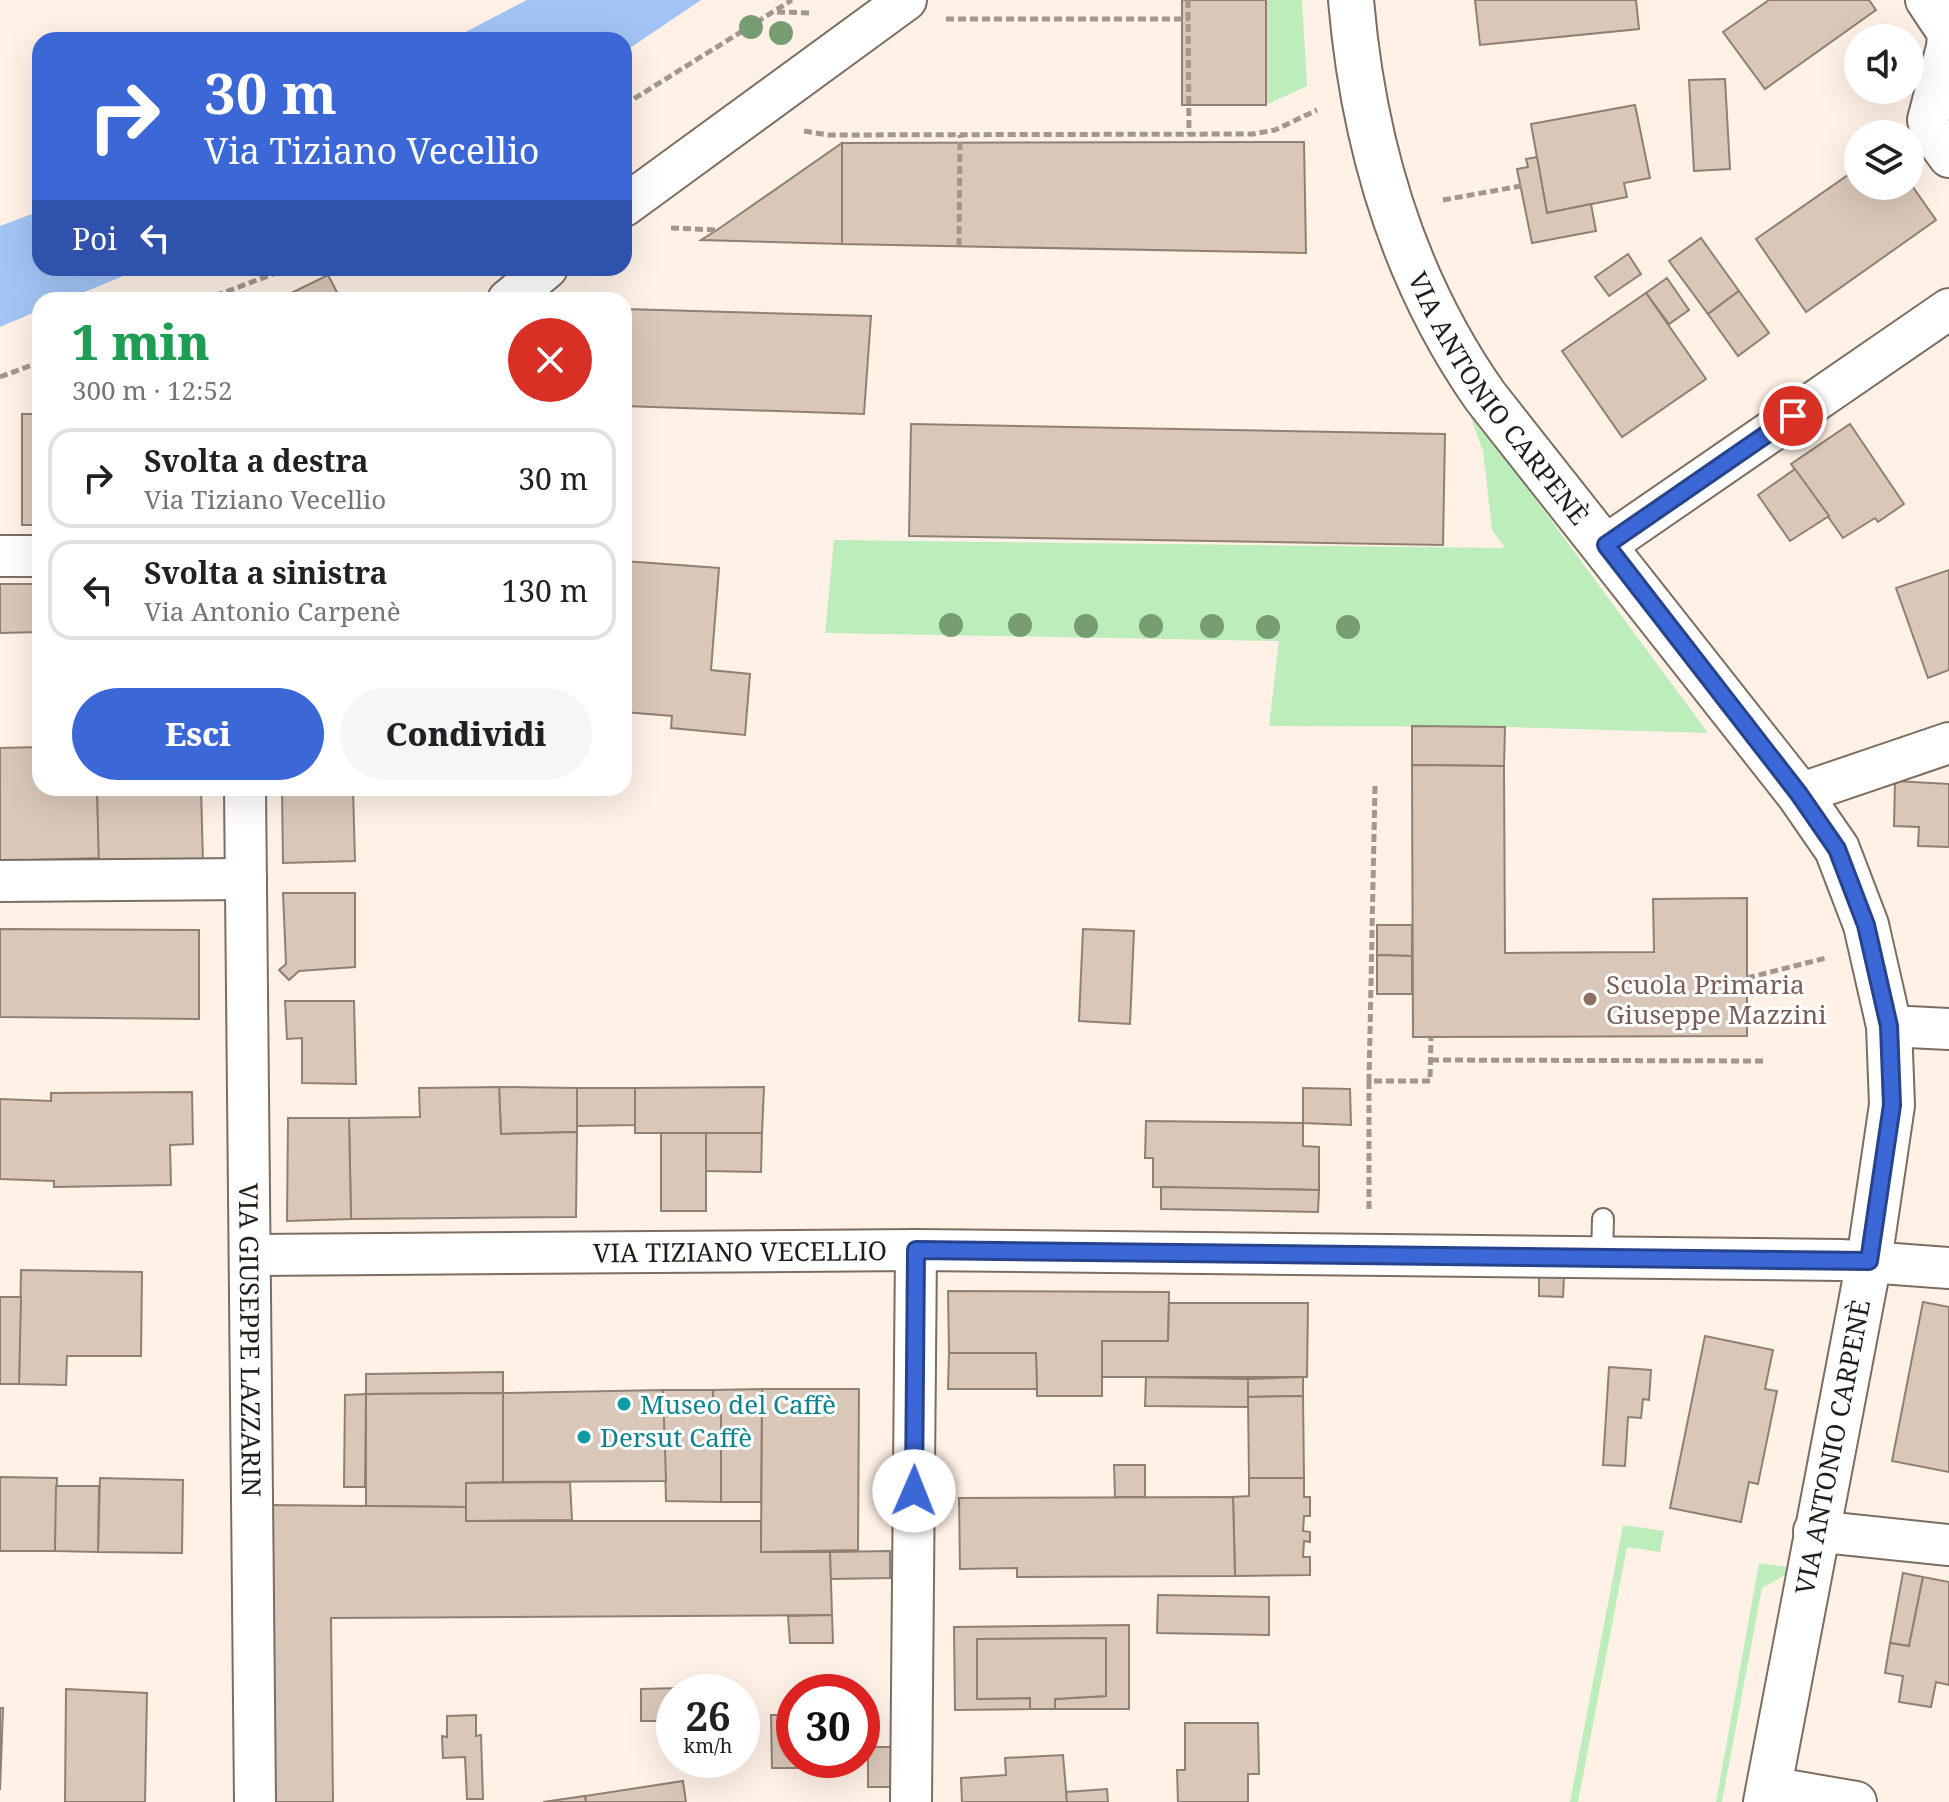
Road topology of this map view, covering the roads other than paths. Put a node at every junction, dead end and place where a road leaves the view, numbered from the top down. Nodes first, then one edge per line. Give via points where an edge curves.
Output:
1 (906, 0) edge
2 (1351, 0) edge
3 (1926, 0) edge
4 (1949, 157) edge
5 (632, 200) edge
6 (537, 276) edge
7 (518, 292) edge
8 (1949, 309) edge
9 (1606, 545) junction
10 (0, 556) edge
11 (32, 556) edge
12 (1949, 743) edge
13 (1799, 794) junction
14 (245, 796) edge
15 (246, 879) junction
16 (0, 881) edge
17 (1889, 1026) junction
18 (1949, 1029) edge
19 (916, 1250) junction
20 (252, 1255) junction
21 (1869, 1261) junction
22 (1949, 1268) edge
23 (1814, 1531) junction
24 (1949, 1545) edge
25 (1767, 1794) edge
26 (255, 1802) edge
27 (911, 1802) edge
28 (1856, 1802) edge

1 - 5 street
2 - 9 street, VIA ANTONIO CARPENÈ via 1377,161 1428,302 1485,396
3 - 4 street via 1948,33 1928,120
6 - 7 street
8 - 9 street
9 - 13 street, VIA ANTONIO CARPENÈ
10 - 11 street
12 - 13 street
13 - 17 street, VIA ANTONIO CARPENÈ via 1837,849 1866,925
14 - 15 street, VIA GIUSEPPE LAZZARIN
15 - 16 street
15 - 20 street, VIA GIUSEPPE LAZZARIN
17 - 18 street
17 - 21 street, VIA ANTONIO CARPENÈ via 1892,1105
19 - 20 street, VIA TIZIANO VECELLIO
19 - 21 street, VIA TIZIANO VECELLIO via 1602,1238
19 - 27 street
20 - 26 street, VIA GIUSEPPE LAZZARIN
21 - 22 street, VIA TIZIANO VECELLIO
21 - 23 street, VIA ANTONIO CARPENÈ
23 - 24 street
23 - 25 street, VIA ANTONIO CARPENÈ
25 - 28 street

